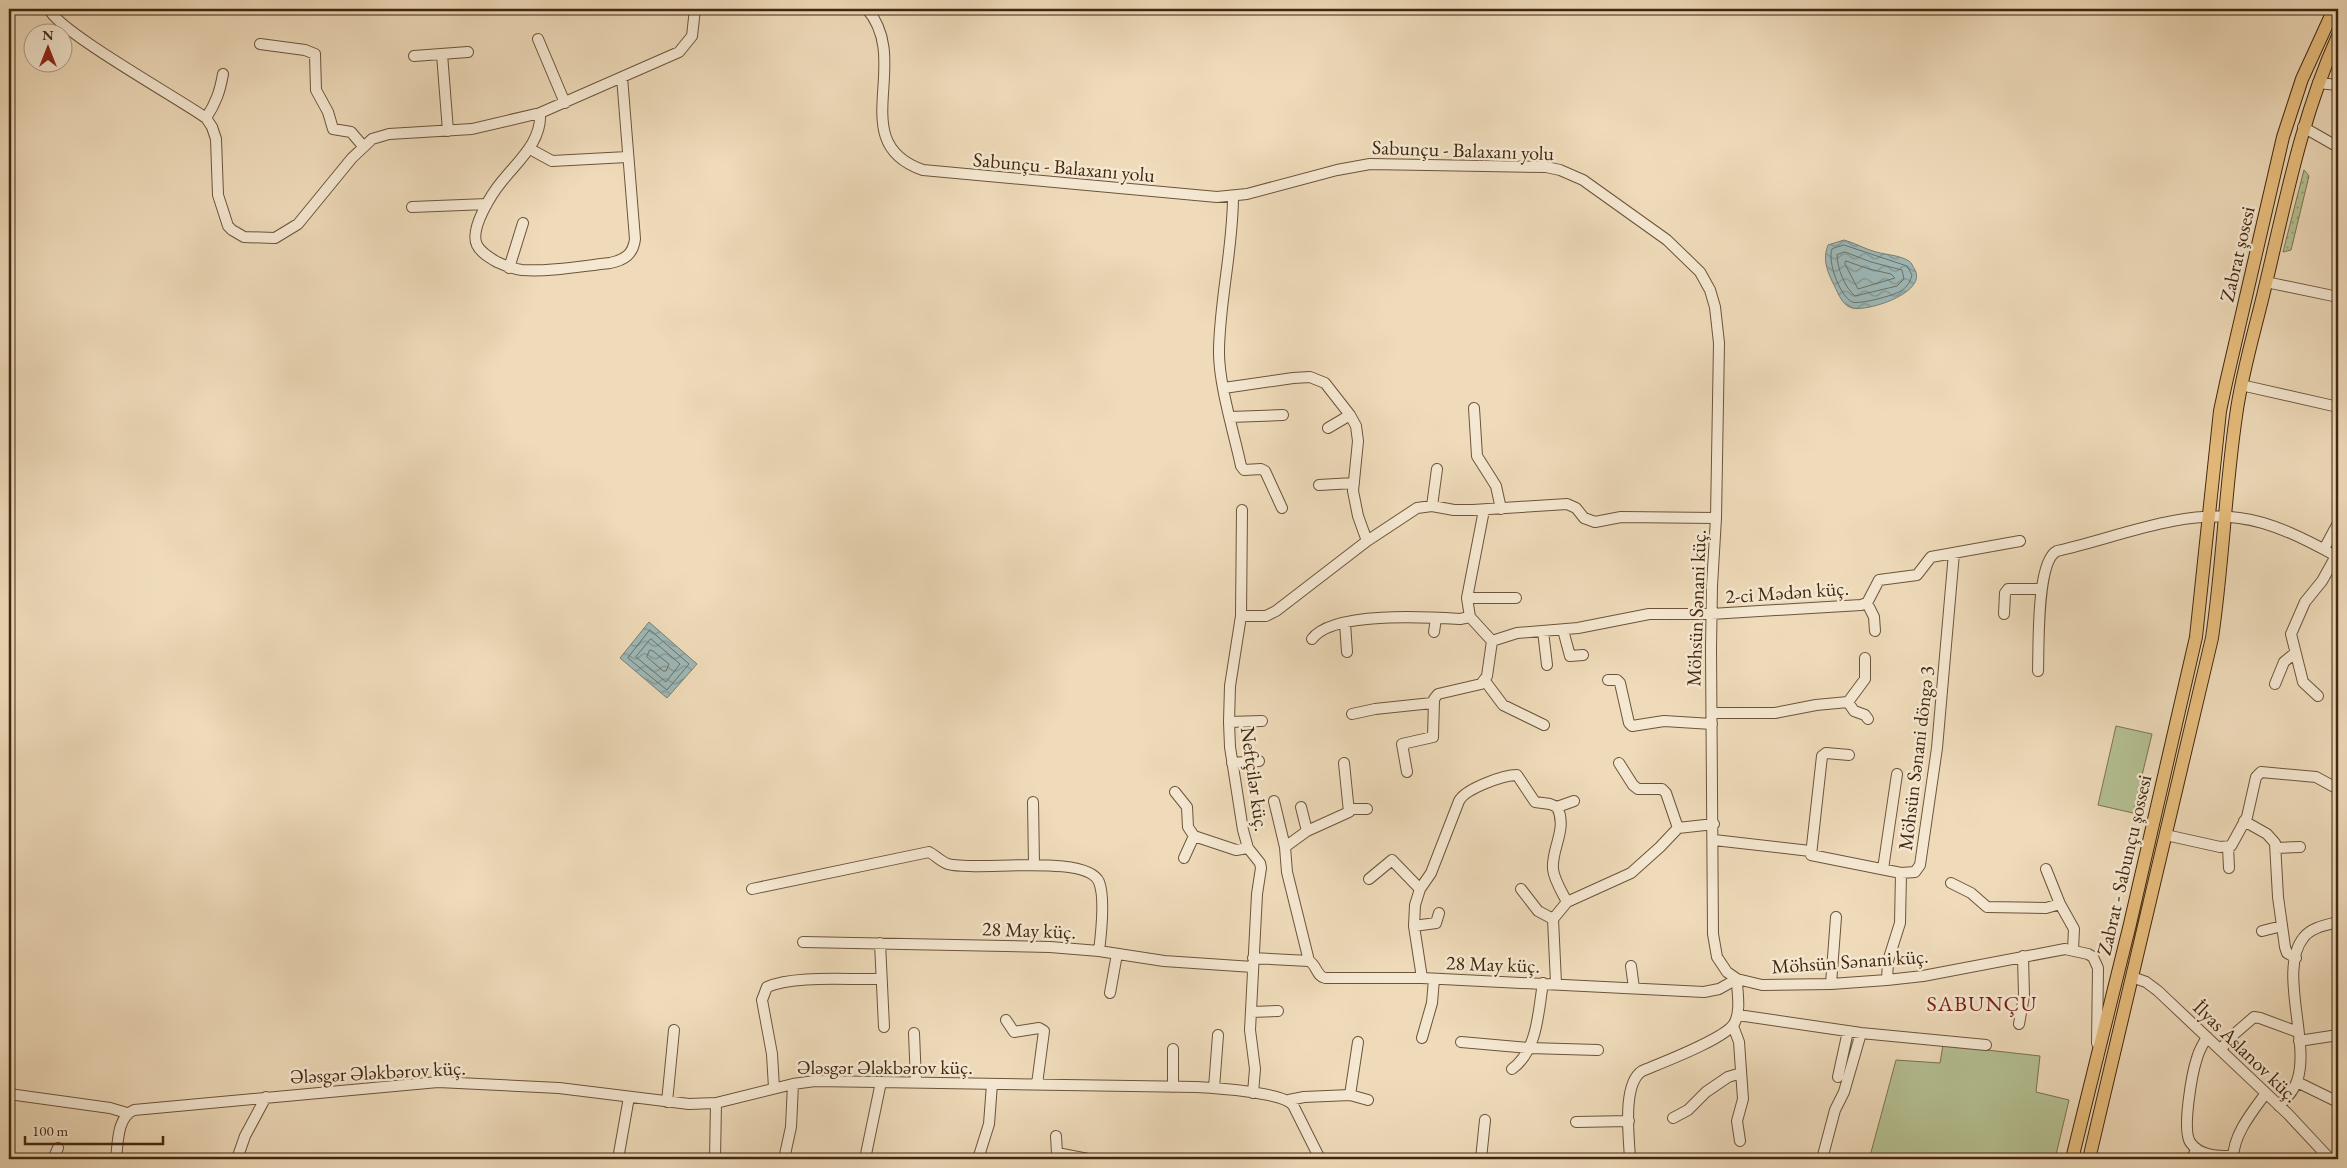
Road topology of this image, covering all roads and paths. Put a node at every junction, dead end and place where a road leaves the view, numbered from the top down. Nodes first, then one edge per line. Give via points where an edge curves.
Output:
1 (49, 9) edge
2 (695, 9) edge
3 (867, 9) edge
4 (2334, 9) edge
5 (2338, 36) edge
6 (538, 39) dead end
7 (260, 44) dead end
8 (468, 52) dead end
9 (442, 54) junction
10 (414, 56) dead end
11 (223, 74) dead end
12 (622, 77) junction
13 (2318, 82) junction
14 (2338, 86) edge
15 (565, 103) junction
16 (540, 113) junction
17 (206, 118) junction
18 (2303, 127) junction
19 (448, 131) junction
20 (363, 146) junction
21 (2338, 147) edge
22 (530, 149) junction
23 (627, 157) junction
24 (1233, 196) junction
25 (487, 204) junction
26 (412, 207) dead end
27 (523, 223) dead end
28 (509, 268) junction
29 (2266, 282) junction
30 (2338, 297) edge
31 (2242, 386) junction
32 (1224, 388) junction
33 (2338, 407) edge
34 (1474, 408) dead end
35 (1282, 415) dead end
36 (1350, 415) junction
37 (1230, 416) junction
38 (1328, 428) dead end
39 (1437, 469) dead end
40 (1354, 483) junction
41 (1319, 485) dead end
42 (1432, 506) junction
43 (1282, 508) dead end
44 (1501, 509) junction
45 (1242, 510) dead end
46 (1484, 510) junction
47 (2210, 517) junction
48 (2226, 517) junction
49 (1716, 518) junction
50 (2338, 523) edge
51 (1367, 541) junction
52 (2020, 541) dead end
53 (2324, 549) junction
54 (1954, 553) junction
55 (2337, 556) edge
56 (2204, 577) joint
57 (2041, 590) junction
58 (1467, 598) junction
59 (1516, 598) dead end
60 (1867, 603) junction
61 (1711, 614) junction
62 (2004, 614) dead end
63 (1241, 616) junction
64 (1470, 617) junction
65 (1436, 618) junction
66 (1345, 623) junction
67 (1563, 630) junction
68 (1543, 631) junction
69 (1876, 631) dead end
70 (1434, 632) dead end
71 (1312, 639) dead end
72 (1492, 641) junction
73 (1347, 652) dead end
74 (2295, 653) junction
75 (1582, 655) dead end
76 (1865, 658) dead end
77 (1547, 666) dead end
78 (2038, 671) dead end
79 (1608, 680) dead end
80 (1486, 681) junction
81 (2275, 684) dead end
82 (2318, 696) dead end
83 (1848, 702) junction
84 (1432, 703) junction
85 (1352, 714) dead end
86 (1868, 718) dead end
87 (1712, 719) junction
88 (1262, 721) dead end
89 (1230, 722) junction
90 (1544, 725) dead end
91 (1849, 755) dead end
92 (1259, 761) dead end
93 (1232, 763) junction
94 (1344, 763) dead end
95 (1619, 763) dead end
96 (1407, 772) dead end
97 (1897, 774) dead end
98 (2338, 789) edge
99 (1175, 792) dead end
100 (1274, 801) dead end
101 (1574, 801) dead end
102 (1033, 802) dead end
103 (1301, 807) dead end
104 (1557, 807) junction
105 (1350, 809) junction
106 (1368, 809) dead end
107 (2244, 821) junction
108 (1714, 824) junction
109 (1678, 828) junction
110 (1307, 831) junction
111 (1194, 836) junction
112 (2166, 836) junction
113 (1714, 840) junction
114 (1285, 847) junction
115 (2228, 847) junction
116 (2300, 847) dead end
117 (1248, 848) junction
118 (2276, 848) junction
119 (1810, 851) junction
120 (1184, 858) dead end
121 (1034, 865) junction
122 (2229, 868) dead end
123 (1883, 869) junction
124 (2046, 869) dead end
125 (1901, 873) junction
126 (1369, 879) dead end
127 (1951, 883) dead end
128 (752, 889) dead end
129 (1420, 889) junction
130 (1521, 889) dead end
131 (1567, 902) junction
132 (2060, 904) junction
133 (1439, 913) dead end
134 (1836, 917) dead end
135 (1553, 919) junction
136 (2338, 922) edge
137 (1414, 926) junction
138 (2282, 926) junction
139 (2262, 931) dead end
140 (803, 942) dead end
141 (880, 943) junction
142 (2073, 950) junction
143 (1099, 951) junction
144 (1117, 954) junction
145 (2023, 956) junction
146 (2296, 958) junction
147 (1309, 962) junction
148 (1253, 963) junction
149 (1631, 966) dead end
150 (2132, 977) junction
151 (1422, 978) junction
152 (880, 979) junction
153 (1434, 979) junction
154 (1737, 979) junction
155 (1887, 980) junction
156 (1543, 983) junction
157 (1556, 983) junction
158 (1832, 984) junction
159 (1634, 988) junction
160 (1110, 993) dead end
161 (1278, 1011) dead end
162 (1251, 1012) junction
163 (1738, 1015) junction
164 (1006, 1020) dead end
165 (2019, 1024) dead end
166 (1733, 1026) junction
167 (884, 1027) dead end
168 (674, 1030) dead end
169 (1848, 1031) junction
170 (914, 1033) dead end
171 (1861, 1033) junction
172 (1218, 1035) dead end
173 (2338, 1035) edge
174 (2207, 1037) junction
175 (1422, 1038) dead end
176 (2299, 1040) junction
177 (1358, 1042) dead end
178 (1461, 1042) dead end
179 (2338, 1042) edge
180 (1986, 1044) dead end
181 (1529, 1048) junction
182 (1173, 1049) dead end
183 (2221, 1049) junction
184 (1598, 1050) dead end
185 (2096, 1056) junction
186 (1512, 1068) dead end
187 (1741, 1073) junction
188 (1838, 1077) dead end
189 (881, 1082) junction
190 (916, 1082) junction
191 (2297, 1082) junction
192 (793, 1084) junction
193 (992, 1084) junction
194 (1037, 1084) junction
195 (1173, 1087) junction
196 (774, 1088) junction
197 (1214, 1088) junction
198 (1253, 1093) junction
199 (2266, 1093) junction
200 (9, 1094) edge
201 (1350, 1095) junction
202 (629, 1096) junction
203 (266, 1097) junction
204 (1289, 1100) junction
205 (1368, 1100) dead end
206 (668, 1102) junction
207 (2338, 1102) edge
208 (716, 1103) junction
209 (2279, 1106) junction
210 (127, 1113) junction
211 (1673, 1118) dead end
212 (1485, 1120) dead end
213 (1629, 1121) junction
214 (1576, 1122) dead end
215 (1056, 1136) dead end
216 (1740, 1142) dead end
217 (58, 1148) dead end
218 (2197, 1149) junction
219 (2233, 1158) edge
220 (54, 1159) edge
221 (116, 1159) edge
222 (237, 1159) edge
223 (618, 1159) edge
224 (715, 1159) edge
225 (784, 1159) edge
226 (865, 1159) edge
227 (978, 1159) edge
228 (1079, 1159) edge
229 (1088, 1159) edge
230 (1320, 1159) edge
231 (1481, 1159) edge
232 (1630, 1159) edge
233 (1822, 1159) edge
234 (2072, 1159) edge
235 (2089, 1159) edge
236 (2191, 1159) edge
237 (2330, 1159) edge

1 - 17 street via 54,17 95,47
2 - 12 street via 692,36 679,52
3 - 24 street, Sabunçu - Balaxanı yolu via 878,22 884,44 883,132 890,148 904,162 923,170 945,173 1203,197
4 - 47 main road, Zabrat şosesi via 2302,80 2283,137 2222,401
5 - 13 main road
6 - 15 street
7 - 20 street via 315,54 316,90 328,112 330,126 351,132
8 - 9 street
9 - 10 street
9 - 19 street
11 - 17 street via 218,98
12 - 15 street
12 - 23 street
13 - 14 street
13 - 18 main road
15 - 16 street
16 - 19 street via 472,129
16 - 22 street via 541,124
17 - 20 street via 216,139 221,208 232,230 244,236 274,238 289,231
18 - 21 street
18 - 29 main road
19 - 20 street via 389,134 372,139
22 - 23 street via 552,161
22 - 25 street
23 - 28 street via 635,239 630,254 610,263 534,271
24 - 32 street via 1219,350
24 - 49 street, Sabunçu - Balaxanı yolu via 1356,166 1388,163 1546,167 1560,170 1590,185 1685,256 1700,272 1710,290 1719,334
25 - 26 street
25 - 28 street via 475,234 477,246 488,257
27 - 28 street
29 - 30 street
29 - 31 main road
31 - 33 street
31 - 48 main road
32 - 36 street via 1310,377 1325,384
32 - 37 street
34 - 44 street via 1477,456 1496,486
35 - 37 street
36 - 38 street
36 - 40 street via 1358,441
37 - 43 street via 1241,466 1244,470 1265,471
39 - 42 street
40 - 41 street
40 - 51 street via 1358,516
42 - 46 street
42 - 51 street via 1418,508
44 - 46 street
44 - 49 street via 1567,504 1594,522 1621,516
45 - 63 street, Neftçilər küç.
46 - 58 street
47 - 48 street
47 - 56 main road, Zabrat şosesi
47 - 57 street via 2174,522 2057,551 2047,561
48 - 53 street via 2266,525
48 - 112 main road via 2220,581 2204,679
49 - 61 street, Möhsün Sənani küç.
50 - 53 street
51 - 63 street via 1276,612 1266,616
52 - 54 street, 2-ci Mədən küç.
53 - 55 street
54 - 60 street, 2-ci Mədən küç. via 1931,557 1917,575 1879,580
54 - 125 street, Möhsün Sənani döngə 3 via 1937,748 1920,865 1915,872
55 - 74 street via 2305,602 2292,629
56 - 185 main road, Zabrat - Sabunçu şossesi via 2181,708
57 - 62 street via 2008,590
57 - 78 street
58 - 59 street
58 - 64 street
60 - 61 street, 2-ci Mədən küç.
60 - 69 street
61 - 67 street via 1649,614
61 - 87 street, Möhsün Sənani küç.
63 - 89 street, Neftçilər küç. via 1230,686
64 - 65 street
64 - 72 street
65 - 66 street via 1380,617
65 - 70 street
66 - 71 street via 1319,631
66 - 73 street
67 - 68 street
67 - 75 street via 1570,656
68 - 72 street via 1517,633
68 - 77 street
72 - 80 street
74 - 81 street via 2284,662
74 - 82 street via 2303,682
76 - 83 street via 1864,679
79 - 87 street via 1620,683 1632,726
80 - 84 street via 1474,687 1438,694
80 - 90 street via 1503,705
83 - 86 street via 1854,712
83 - 87 street
84 - 85 street
84 - 96 street via 1433,737 1402,744
87 - 108 street, Möhsün Sənani küç.
88 - 89 street
89 - 93 street, Neftçilər küç.
91 - 119 street via 1826,753 1822,756
92 - 93 street
93 - 117 street, Neftçilər küç.
94 - 105 street
95 - 109 street via 1638,789 1662,789 1666,793
97 - 123 street
98 - 107 street via 2316,777 2261,772 2256,777
99 - 111 street via 1186,807 1188,827
100 - 114 street
101 - 104 street
102 - 121 street
103 - 110 street
104 - 129 street via 1535,802 1517,775 1466,792 1459,801 1431,873
104 - 131 street via 1560,839 1553,872
105 - 106 street
105 - 110 street
107 - 115 street
107 - 118 street via 2272,838
108 - 109 street
108 - 113 street, Möhsün Sənani küç.
109 - 131 street via 1631,873
110 - 114 street
111 - 117 street via 1236,850
111 - 120 street
112 - 115 street
112 - 150 main road
113 - 119 street
113 - 154 street, Möhsün Sənani küç. via 1714,946 1721,965
114 - 147 street via 1287,872
115 - 122 street
116 - 118 street
117 - 148 street, Neftçilər küç. via 1261,868
118 - 138 street
119 - 123 street via 1814,857
121 - 128 street via 948,864 929,852 921,852
121 - 143 street via 1084,869 1093,873 1100,883
123 - 125 street
124 - 132 street
125 - 155 street, Möhsün Sənani döngə 3 via 1900,923 1888,961
126 - 129 street via 1392,860
127 - 132 street via 1987,907 2046,908
129 - 137 street
130 - 135 street via 1538,911
131 - 135 street
132 - 142 street via 2074,929
133 - 137 street via 1436,922
134 - 158 street
135 - 157 street
136 - 146 street via 2316,928 2304,936
137 - 151 street
138 - 139 street
138 - 146 street via 2287,953
140 - 141 street, 28 May küç.
141 - 143 street, 28 May küç. via 1050,946
141 - 152 street
142 - 145 street, Möhsün Sənani küç.
142 - 185 street via 2088,954 2098,968
143 - 144 street, 28 May küç.
144 - 148 street, 28 May küç. via 1164,961
144 - 160 street
145 - 155 street, Möhsün Sənani küç.
145 - 165 street via 2024,996
146 - 176 street via 2294,984
147 - 148 street, 28 May küç.
147 - 151 street, 28 May küç. via 1325,978
148 - 162 street, Neftçilər küç.
149 - 159 street
150 - 174 street, İlyas Aslanov küç. via 2151,985
150 - 235 main road
151 - 153 street, 28 May küç.
152 - 167 street
152 - 196 street via 816,980 766,987 762,1000 772,1054
153 - 156 street, 28 May küç.
153 - 175 street via 1432,1003
154 - 158 street, Möhsün Sənani küç. via 1762,985
154 - 159 street, 28 May küç. via 1719,990 1704,992
154 - 163 street
155 - 158 street, Möhsün Sənani küç.
156 - 157 street, 28 May küç.
156 - 181 street via 1536,1028
157 - 159 street, 28 May küç.
161 - 162 street
162 - 198 street, Neftçilər küç.
163 - 166 street
163 - 169 street
164 - 194 street via 1014,1032 1039,1028 1044,1031
166 - 187 street via 1738,1036
166 - 213 street via 1637,1075 1631,1084
168 - 206 street
169 - 171 street
169 - 188 street
170 - 190 street
171 - 180 street
171 - 233 street
172 - 197 street
173 - 176 street
174 - 183 street, İlyas Aslanov küç.
174 - 218 street via 2196,1060 2189,1104 2188,1136
176 - 179 street
176 - 183 street via 2260,1018 2254,1018
176 - 191 street
177 - 201 street
178 - 181 street
181 - 184 street
181 - 186 street
182 - 195 street
183 - 199 street, İlyas Aslanov küç.
185 - 234 main road, Zabrat - Sabunçu şossesi
187 - 211 street via 1728,1077 1688,1110
187 - 216 street via 1742,1099 1737,1121
189 - 190 street, Ələsgər Ələkbərov küç.
189 - 192 street, Ələsgər Ələkbərov küç.
189 - 226 street
190 - 193 street, Ələsgər Ələkbərov küç.
191 - 207 street
191 - 209 street
192 - 196 street, Ələsgər Ələkbərov küç.
192 - 225 street via 791,1127
193 - 194 street, Ələsgər Ələkbərov küç.
193 - 227 street via 989,1124
194 - 195 street, Ələsgər Ələkbərov küç.
195 - 197 street, Ələsgər Ələkbərov küç.
196 - 208 street, Ələsgər Ələkbərov küç.
197 - 198 street, Ələsgər Ələkbərov küç.
198 - 204 street, Ələsgər Ələkbərov küç.
199 - 209 street, İlyas Aslanov küç.
199 - 219 street via 2236,1141
200 - 210 street
201 - 204 street, Ələsgər Ələkbərov küç.
201 - 205 street, Ələsgər Ələkbərov küç.
202 - 203 street, Ələsgər Ələkbərov küç. via 559,1088 438,1082
202 - 206 street, Ələsgər Ələkbərov küç.
202 - 223 street
203 - 210 street, Ələsgər Ələkbərov küç.
203 - 222 street
204 - 230 street
206 - 208 street, Ələsgər Ələkbərov küç.
208 - 224 street
209 - 237 street, İlyas Aslanov küç.
210 - 221 street via 122,1119
212 - 231 street
213 - 214 street
213 - 232 street
215 - 228 street via 1057,1153
217 - 220 street
218 - 219 street
218 - 236 street
228 - 229 street

